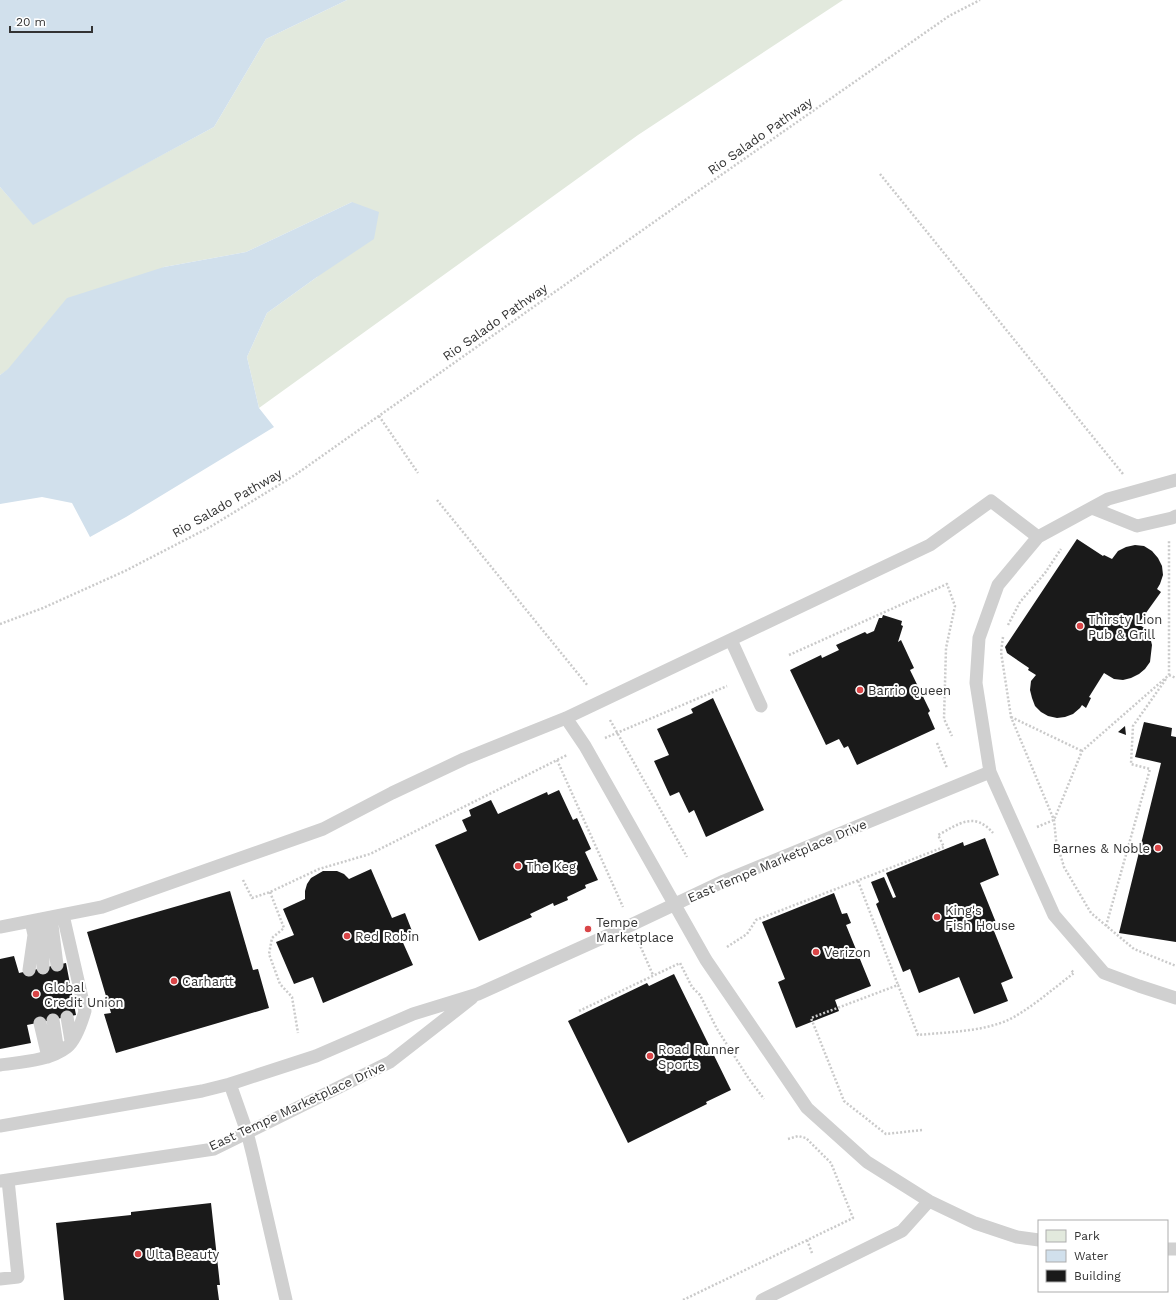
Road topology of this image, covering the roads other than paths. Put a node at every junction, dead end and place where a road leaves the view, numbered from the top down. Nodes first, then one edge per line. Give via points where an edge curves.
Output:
1 (1176, 480) edge
2 (1092, 508) junction
3 (1176, 516) edge
4 (1038, 538) junction
5 (731, 640) junction
6 (761, 706) dead end
7 (566, 718) junction
8 (990, 772) junction
9 (674, 905) junction
10 (47, 918) junction
11 (0, 927) edge
12 (57, 965) dead end
13 (43, 968) dead end
14 (29, 970) dead end
15 (478, 994) junction
16 (1176, 998) edge
17 (67, 1017) dead end
18 (53, 1020) dead end
19 (40, 1022) dead end
20 (71, 1041) junction
21 (53, 1054) junction
22 (0, 1065) edge
23 (230, 1084) junction
24 (0, 1126) edge
25 (247, 1132) junction
26 (4, 1180) edge
27 (929, 1201) junction
28 (1038, 1240) edge
29 (0, 1279) edge
30 (286, 1300) edge
31 (762, 1300) edge

1 - 2 lane via 1108,499
2 - 3 lane via 1138,526
2 - 4 lane
4 - 5 lane via 991,501 930,545
4 - 8 lane via 998,585 979,638 976,683
5 - 6 lane
5 - 7 lane
7 - 9 lane via 585,746
7 - 10 lane via 464,759 323,829 102,907
8 - 9 lane, East Tempe Marketplace Drive via 724,881
8 - 16 lane via 1054,915 1104,973
9 - 15 lane, East Tempe Marketplace Drive
9 - 27 lane via 706,960 807,1108 867,1162
10 - 11 lane
10 - 12 lane
10 - 13 lane via 43,934
10 - 14 lane via 34,935
10 - 20 lane via 85,1011 81,1025
15 - 23 lane, East Tempe Marketplace Drive via 413,1014 316,1056
15 - 25 lane, East Tempe Marketplace Drive via 390,1062
17 - 20 lane
18 - 21 lane
19 - 21 lane
20 - 21 lane via 68,1047
21 - 22 lane
23 - 24 lane, East Tempe Marketplace Drive
23 - 25 lane
25 - 26 lane, East Tempe Marketplace Drive via 214,1148
25 - 30 lane
26 - 29 lane via 18,1277
27 - 28 lane via 975,1223 1017,1237
27 - 31 lane via 902,1231

